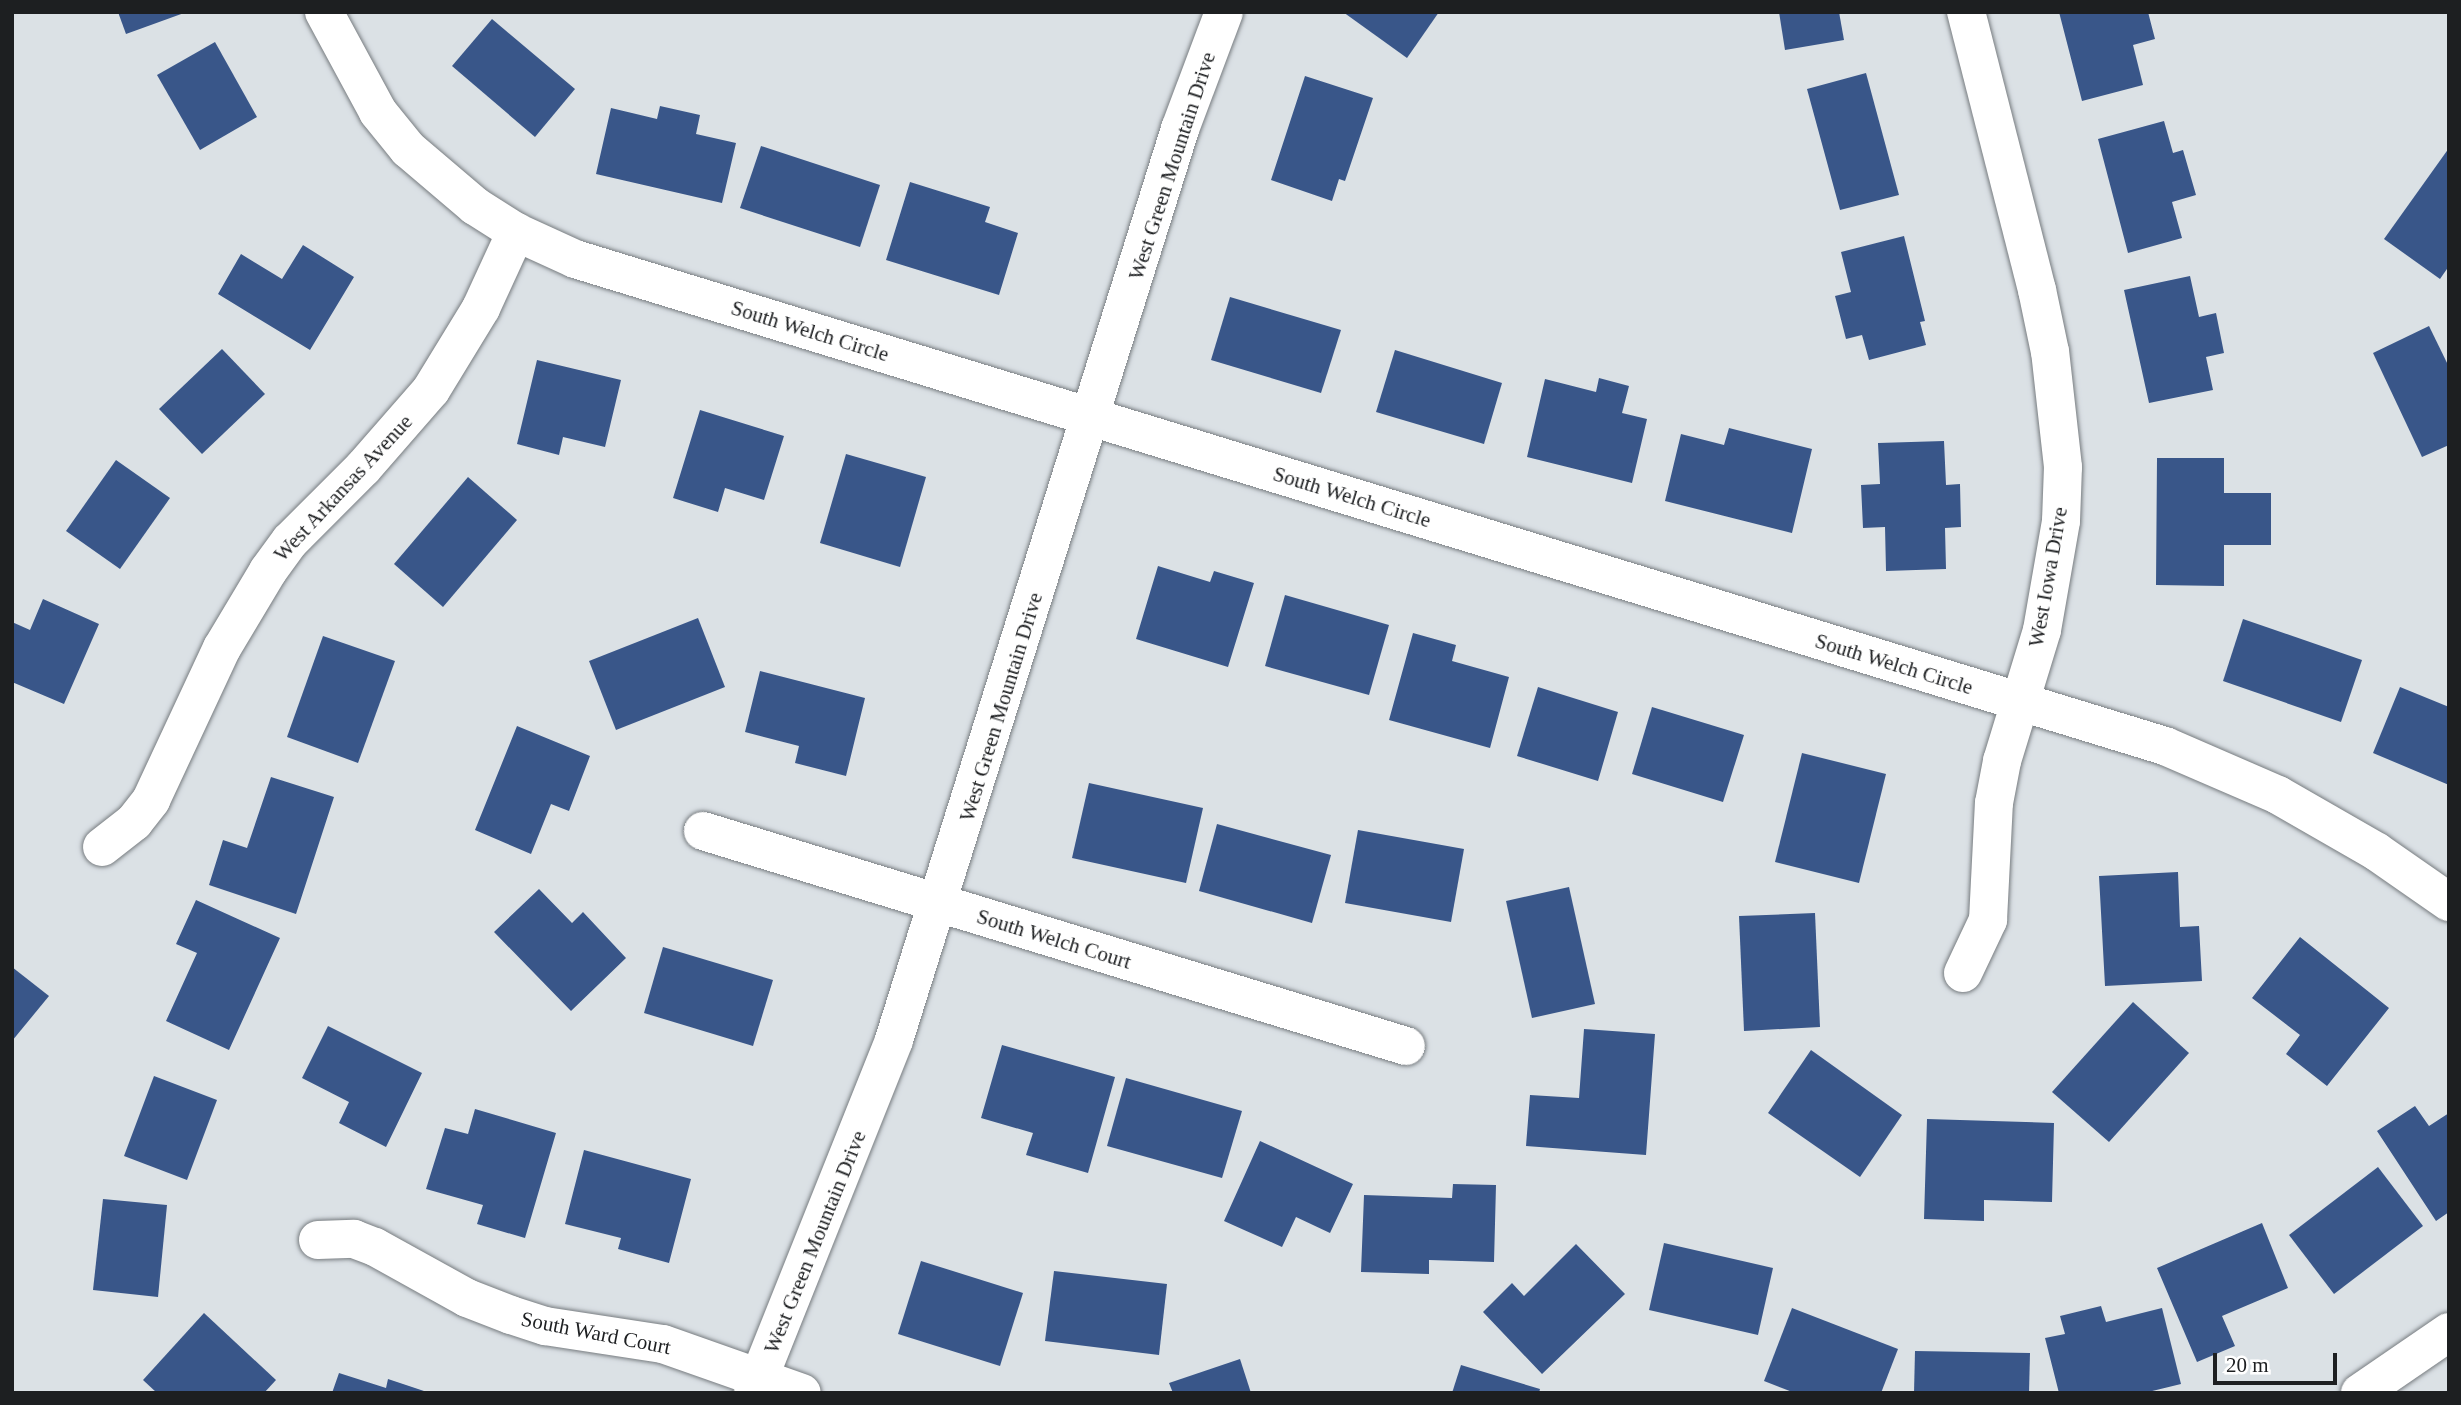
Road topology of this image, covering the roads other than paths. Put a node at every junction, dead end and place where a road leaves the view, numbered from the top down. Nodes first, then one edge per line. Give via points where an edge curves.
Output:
1 (324, 12) edge
2 (1224, 12) edge
3 (1966, 12) edge
4 (516, 232) junction
5 (1092, 418) junction
6 (2022, 703) junction
7 (703, 831) dead end
8 (102, 846) dead end
9 (2449, 902) edge
10 (939, 904) junction
11 (1963, 973) dead end
12 (1406, 1046) dead end
13 (318, 1240) dead end
14 (2449, 1332) edge
15 (756, 1385) edge
16 (802, 1393) edge
17 (2360, 1393) edge

1 - 4 street, South Welch Circle via 378,112 408,149 475,206
2 - 5 street, West Green Mountain Drive via 1180,130
3 - 6 street, West Iowa Drive via 2038,290 2063,467 2053,576
4 - 5 street, South Welch Circle via 575,259
4 - 8 street, West Arkansas Avenue via 481,308 431,390 363,468 290,541 234,626 151,800 134,821
5 - 6 street, South Welch Circle
5 - 10 street, West Green Mountain Drive
6 - 9 street, South Welch Circle via 2154,742 2225,769 2377,852
6 - 11 street, West Iowa Drive via 2002,761 1994,803 1988,920
7 - 10 street, South Welch Court
10 - 12 street, South Welch Court
10 - 15 street, West Green Mountain Drive via 857,1140
13 - 15 street, South Ward Court via 354,1240 467,1298 523,1319 663,1344
14 - 17 street
15 - 16 street, South Ward Court

